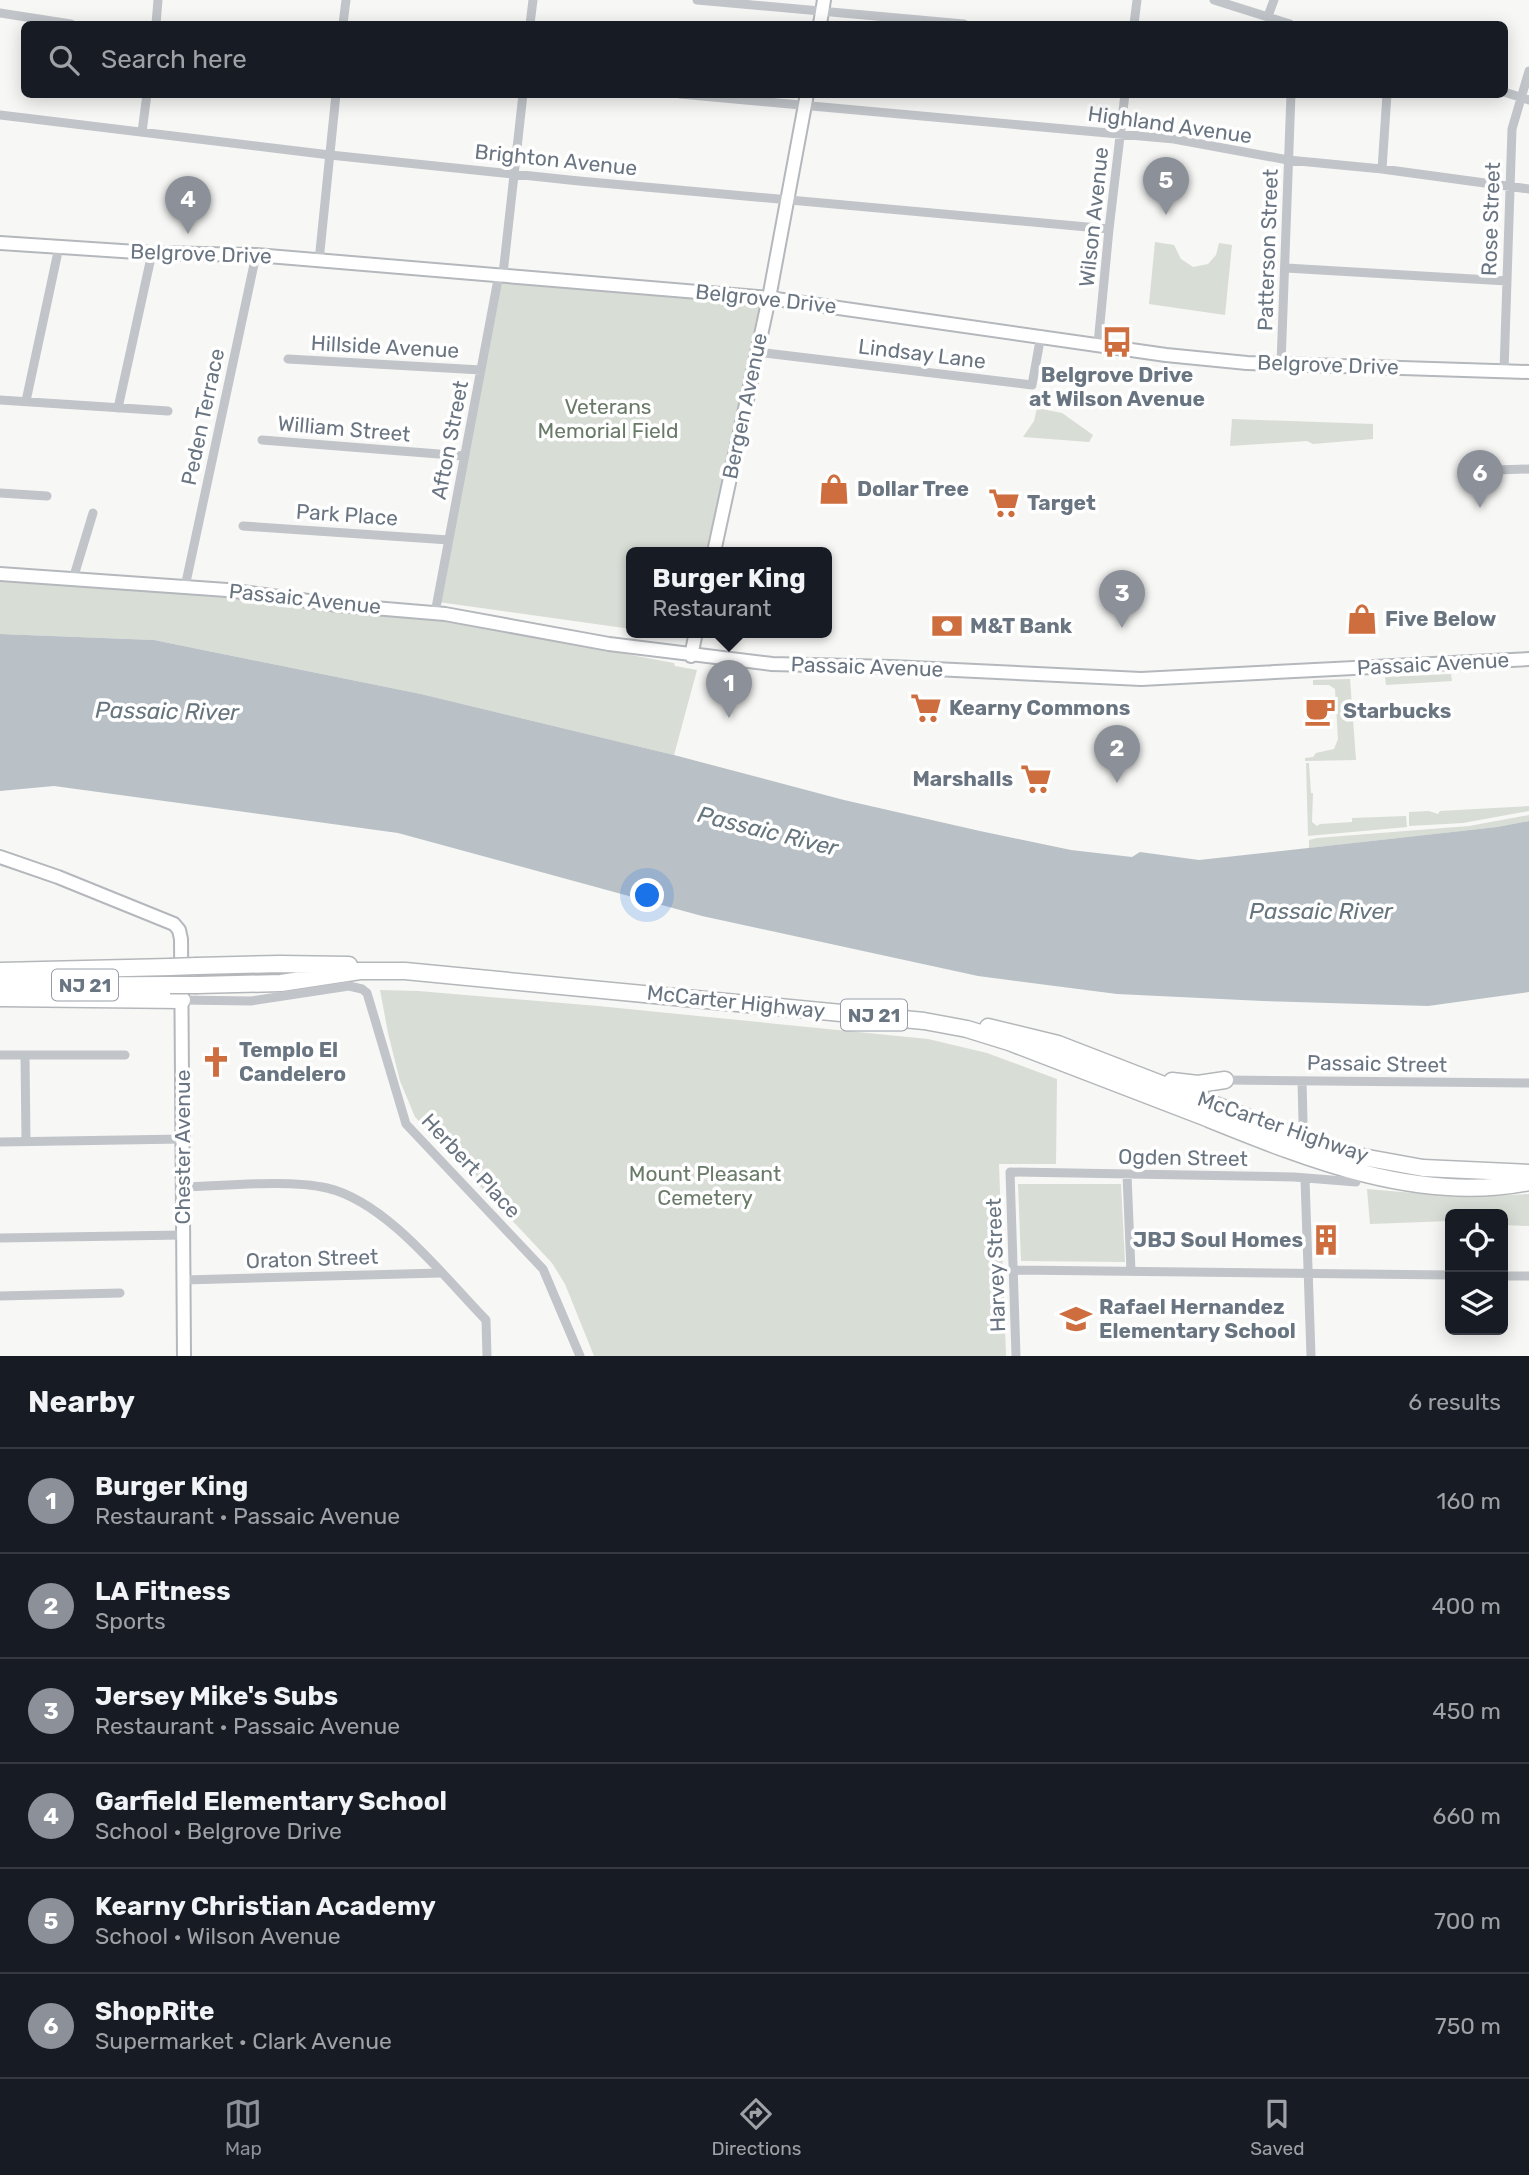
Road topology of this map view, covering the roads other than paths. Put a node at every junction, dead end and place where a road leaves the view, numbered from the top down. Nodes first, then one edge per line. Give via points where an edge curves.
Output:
1 (158, 0) edge
2 (346, 0) edge
3 (533, 0) edge
4 (697, 0) edge
5 (1137, 0) edge
6 (1214, 0) edge
7 (1274, 0) edge
8 (822, 12) edge
9 (0, 13) edge
10 (1268, 16) junction
11 (52, 21) edge
12 (156, 21) edge
13 (343, 21) edge
14 (530, 21) edge
15 (928, 21) edge
16 (1134, 21) edge
17 (1282, 21) edge
18 (1529, 71) edge
19 (1508, 93) edge
20 (146, 98) edge
21 (336, 98) edge
22 (523, 98) edge
23 (752, 98) edge
24 (1124, 98) edge
25 (1291, 98) edge
26 (1387, 98) edge
27 (1525, 98) edge
28 (806, 101) edge
29 (0, 115) edge
30 (142, 132) junction
31 (1120, 134) junction
32 (330, 155) junction
33 (1288, 160) junction
34 (1382, 169) junction
35 (514, 174) junction
36 (1510, 188) junction
37 (1529, 189) edge
38 (788, 201) junction
39 (1109, 229) junction
40 (0, 243) edge
41 (59, 247) junction
42 (152, 253) junction
43 (256, 255) junction
44 (319, 261) junction
45 (1286, 268) junction
46 (501, 274) junction
47 (1507, 281) junction
48 (769, 298) junction
49 (1041, 335) junction
50 (1098, 344) junction
51 (757, 352) junction
52 (288, 359) dead end
53 (1281, 364) junction
54 (481, 370) junction
55 (1504, 371) junction
56 (1529, 372) edge
57 (0, 400) edge
58 (26, 401) junction
59 (118, 408) junction
60 (168, 411) dead end
61 (262, 440) dead end
62 (464, 456) junction
63 (1529, 469) edge
64 (1494, 470) dead end
65 (0, 493) edge
66 (47, 496) dead end
67 (93, 513) dead end
68 (243, 526) dead end
69 (449, 540) junction
70 (715, 547) edge
71 (0, 574) edge
72 (72, 579) junction
73 (185, 587) junction
74 (435, 613) junction
75 (695, 638) edge
76 (691, 656) junction
77 (1529, 659) edge
78 (0, 857) edge
79 (0, 971) edge
80 (0, 986) edge
81 (0, 998) edge
82 (182, 1000) junction
83 (0, 1055) edge
84 (25, 1055) junction
85 (125, 1055) dead end
86 (1122, 1068) junction
87 (1225, 1080) joint
88 (1302, 1080) junction
89 (1529, 1083) edge
90 (1303, 1121) dead end
91 (183, 1139) junction
92 (26, 1141) junction
93 (0, 1142) edge
94 (1010, 1172) joint
95 (1529, 1173) edge
96 (1127, 1175) junction
97 (1305, 1179) junction
98 (1356, 1182) dead end
99 (1529, 1182) edge
100 (183, 1187) junction
101 (183, 1235) junction
102 (0, 1238) edge
103 (1013, 1270) junction
104 (1131, 1272) junction
105 (440, 1273) junction
106 (1308, 1274) junction
107 (1445, 1275) edge
108 (1508, 1276) edge
109 (1529, 1276) edge
110 (184, 1280) junction
111 (120, 1293) dead end
112 (0, 1296) edge
113 (184, 1356) edge
114 (487, 1356) edge
115 (580, 1356) edge
116 (1016, 1356) edge
117 (1311, 1356) edge

1 - 12 street
2 - 13 street
3 - 14 street
4 - 8 street
5 - 16 street
6 - 10 street
7 - 10 street
8 - 15 street
9 - 11 street
10 - 17 street
18 - 27 street, Rose Street
19 - 27 street
20 - 30 street
21 - 32 street
22 - 35 street, Afton Street
23 - 28 street, Highland Avenue
24 - 31 street, Wilson Avenue
25 - 33 street, Patterson Street
26 - 34 street
27 - 36 street, Rose Street via 1512,129
28 - 31 street, Highland Avenue
28 - 38 street, Bergen Avenue
29 - 30 street, Brighton Avenue
30 - 32 street, Brighton Avenue
31 - 33 street, Highland Avenue via 1209,144
31 - 39 street, Wilson Avenue
32 - 35 street, Brighton Avenue
32 - 44 street
33 - 34 street, Highland Avenue
33 - 45 street, Patterson Street
34 - 36 street, Highland Avenue
35 - 38 street, Brighton Avenue
35 - 46 street, Afton Street
36 - 37 street, Highland Avenue
36 - 47 street, Rose Street
38 - 39 street, Brighton Avenue
38 - 48 street, Bergen Avenue
39 - 50 street, Wilson Avenue
40 - 41 street, Belgrove Drive
41 - 42 street, Belgrove Drive
41 - 58 street
42 - 43 street, Belgrove Drive
42 - 59 street
43 - 44 street, Belgrove Drive
43 - 73 street, Peden Terrace
44 - 46 street, Belgrove Drive
45 - 47 street
45 - 53 street, Patterson Street
46 - 48 street, Belgrove Drive
46 - 54 street, Afton Street
47 - 55 street, Rose Street
48 - 49 street, Belgrove Drive
48 - 51 street, Bergen Avenue
49 - 50 street, Belgrove Drive
49 - 51 street, Lindsay Lane via 1032,385
50 - 53 street, Belgrove Drive
51 - 70 street, Bergen Avenue
52 - 54 street, Hillside Avenue
53 - 55 street, Belgrove Drive
54 - 62 street, Afton Street
55 - 56 street, Belgrove Drive
57 - 58 street
58 - 59 street
59 - 60 street
61 - 62 street, William Street
62 - 69 street, Afton Street
63 - 64 street
65 - 66 street
67 - 72 street
68 - 69 street, Park Place
69 - 74 street, Afton Street
71 - 72 street, Passaic Avenue
72 - 73 street, Passaic Avenue
73 - 74 street, Passaic Avenue
74 - 76 street, Passaic Avenue
75 - 76 street
76 - 77 street, Passaic Avenue via 772,664 1142,679
78 - 82 street, Chester Avenue via 171,923 181,939
79 - 86 highway, McCarter Highway / NJ 21, bridge via 311,963 384,967 980,1026 1036,1037
80 - 99 highway, McCarter Highway / NJ 21, bridge via 259,984 360,971 427,972 903,1018 967,1029 1035,1052 1331,1166 1433,1185
81 - 82 highway
82 - 91 street, Chester Avenue
82 - 115 street, Herbert Place via 251,1001 349,986 362,989 370,999 406,1124 543,1269
83 - 84 street
84 - 85 street
84 - 92 street
86 - 87 highway via 1186,1083
86 - 95 highway, McCarter Highway / NJ 21 via 1357,1156 1423,1168
87 - 88 street, Passaic Street
88 - 89 street, Passaic Street
88 - 90 street
91 - 92 street
91 - 100 street, Chester Avenue
92 - 93 street
94 - 96 street, Ogden Street
94 - 103 street, Harvey Street
96 - 97 street, Ogden Street
96 - 104 street
97 - 98 street, Ogden Street
97 - 106 street
100 - 101 street, Chester Avenue
100 - 105 street via 331,1189 390,1222
101 - 102 street
101 - 110 street, Chester Avenue
103 - 104 street
103 - 116 street, Harvey Street
104 - 106 street
105 - 110 street, Oraton Street
105 - 114 street via 486,1320
106 - 107 street
106 - 117 street
108 - 109 street
110 - 113 street, Chester Avenue
111 - 112 street

